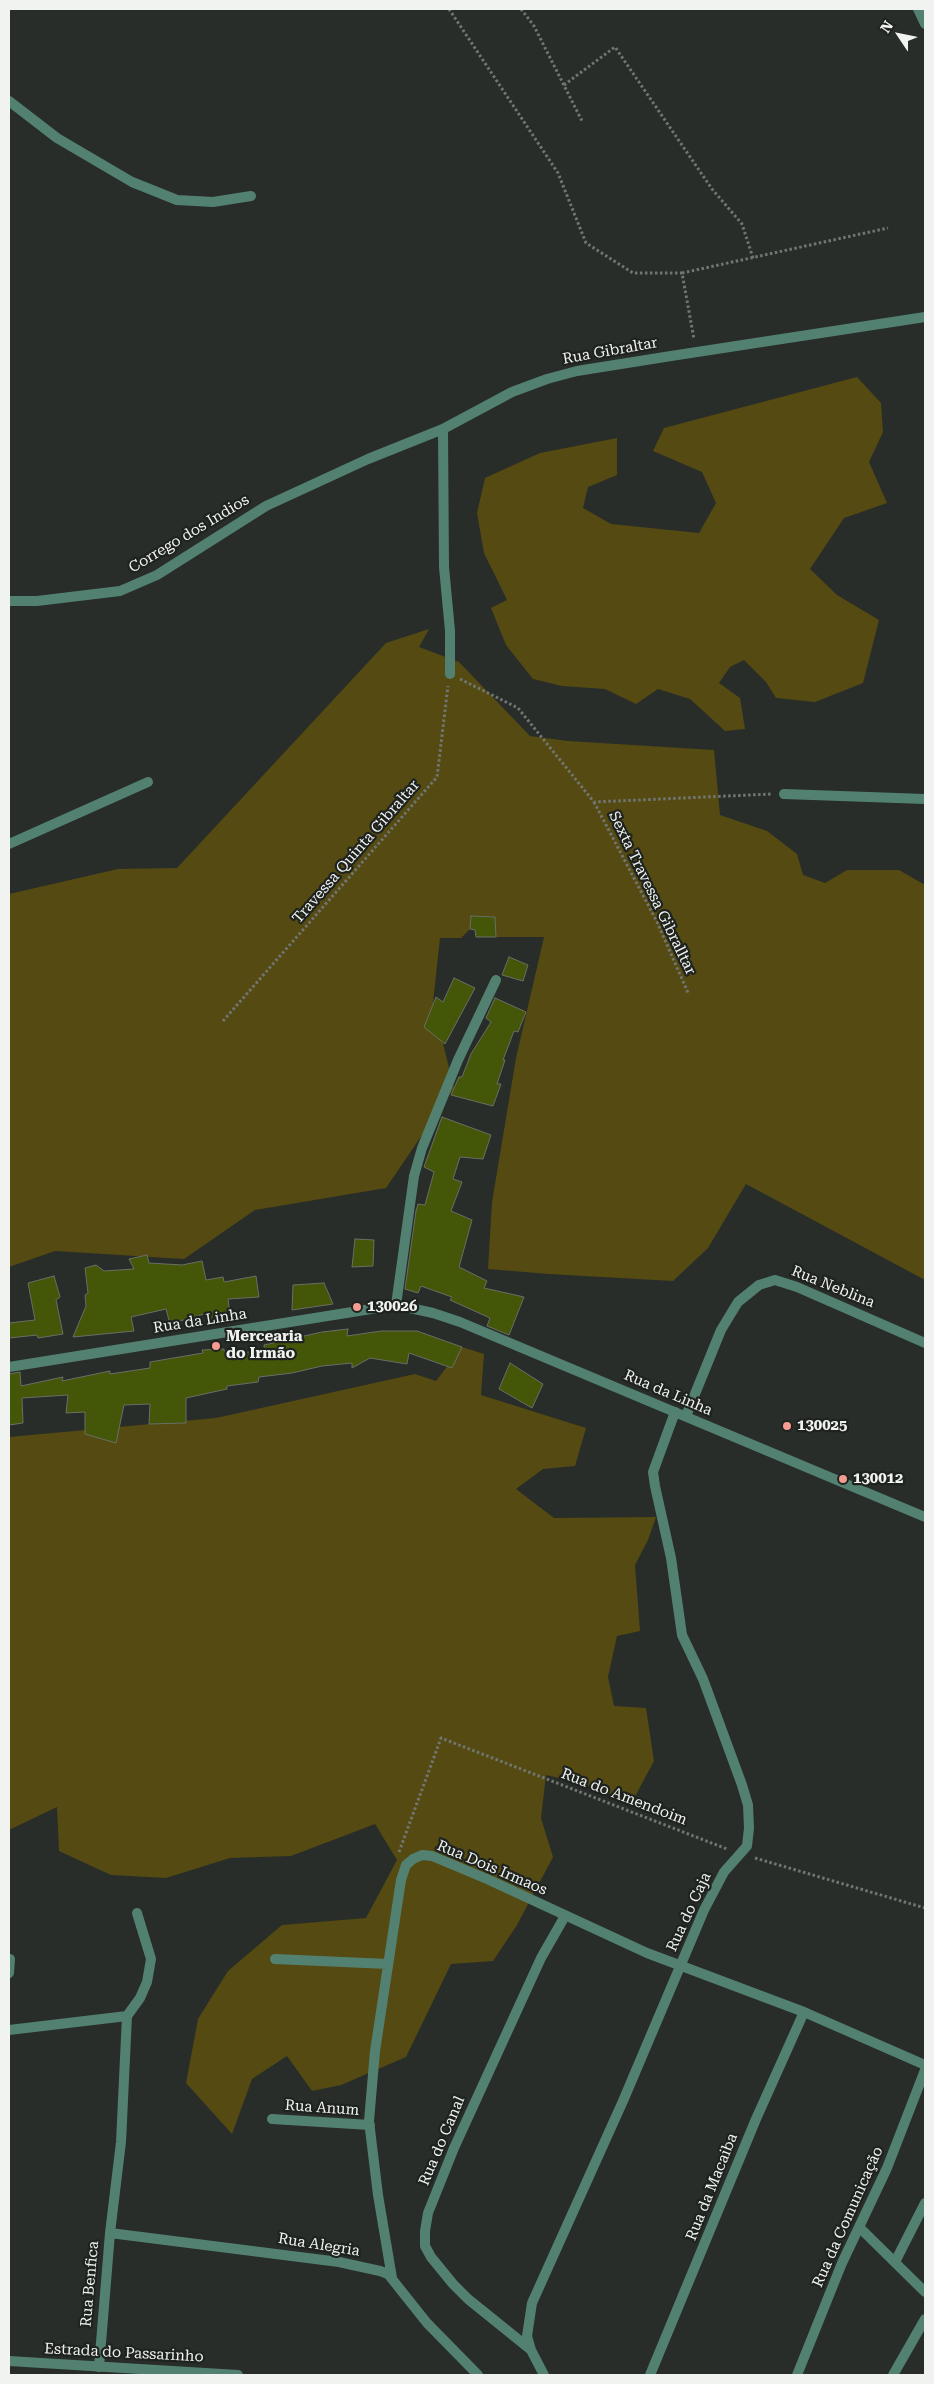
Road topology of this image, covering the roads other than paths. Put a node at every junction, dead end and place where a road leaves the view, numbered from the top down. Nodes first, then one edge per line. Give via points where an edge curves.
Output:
1 (918, 9) edge
2 (925, 24) edge
3 (9, 101) edge
4 (251, 196) dead end
5 (925, 317) edge
6 (443, 429) junction
7 (321, 482) joint
8 (9, 601) edge
9 (450, 674) road end
10 (148, 782) dead end
11 (784, 794) road end
12 (925, 798) edge
13 (9, 844) edge
14 (496, 980) dead end
15 (396, 1306) junction
16 (925, 1343) edge
17 (9, 1367) edge
18 (675, 1412) junction
19 (686, 1416) junction
20 (925, 1517) edge
21 (137, 1913) dead end
22 (565, 1916) junction
23 (10, 1959) dead end
24 (275, 1959) dead end
25 (388, 1964) junction
26 (681, 1966) junction
27 (9, 1973) edge
28 (804, 2012) junction
29 (127, 2016) junction
30 (9, 2030) edge
31 (925, 2065) edge
32 (925, 2070) edge
33 (272, 2120) dead end
34 (370, 2126) junction
35 (925, 2203) edge
36 (859, 2227) junction
37 (110, 2233) junction
38 (894, 2262) junction
39 (392, 2278) junction
40 (925, 2292) edge
41 (924, 2320) edge
42 (531, 2350) junction
43 (9, 2361) edge
44 (99, 2367) junction
45 (238, 2375) edge
46 (478, 2375) edge
47 (544, 2375) edge
48 (650, 2375) edge
49 (797, 2375) edge
50 (893, 2375) edge

1 - 2 street
3 - 4 street via 57,138 132,182 177,200 213,202
5 - 6 street, Rua Gibraltar via 577,372 512,392
6 - 7 street, Rua Gibraltar
6 - 9 street via 444,567
7 - 8 street, Corrego dos Indios via 266,506 156,575 120,591 37,602
10 - 13 street
11 - 12 street
14 - 15 street via 458,1060 422,1148 414,1176
15 - 17 street, Rua da Linha
15 - 18 street, Rua da Linha via 460,1322
16 - 19 street, Rua Neblina via 775,1280 759,1285 738,1302 721,1330
18 - 19 street, Rua da Linha
18 - 26 street, Rua do Caja via 653,1472 671,1558 682,1635 703,1679 748,1805 749,1828 747,1846 716,1886
19 - 20 street, Rua da Linha
21 - 29 street via 151,1958 143,1990
22 - 25 street, Rua Dois Irmaos via 478,1875 432,1856 422,1856 406,1865 401,1880
22 - 26 street, Rua Dois Irmaos
22 - 42 street, Rua do Canal via 541,1958 454,2148 428,2213 425,2231 425,2246 453,2284
23 - 27 street
24 - 25 street
25 - 34 street, Rua Dois Irmaos
26 - 28 street, Rua Dois Irmaos
26 - 42 street, Rua do Caja via 532,2303 527,2336
28 - 31 street, Rua Dois Irmaos
28 - 48 street, Rua da Macaiba
29 - 30 street
29 - 37 street, Rua Benfica via 121,2142
32 - 36 street, Rua da Comunicação via 887,2168
33 - 34 street, Rua Anum
34 - 39 street, Rua Dois Irmaos
35 - 38 street
36 - 38 street
36 - 49 street, Rua da Comunicação
37 - 39 street, Rua Alegria via 339,2262 372,2268
37 - 44 street, Rua Benfica
38 - 40 street
39 - 46 street, Rua Alegria via 427,2323
41 - 50 street
42 - 47 street
43 - 44 street, Estrada do Passarinho
44 - 45 street, Estrada do Passarinho

